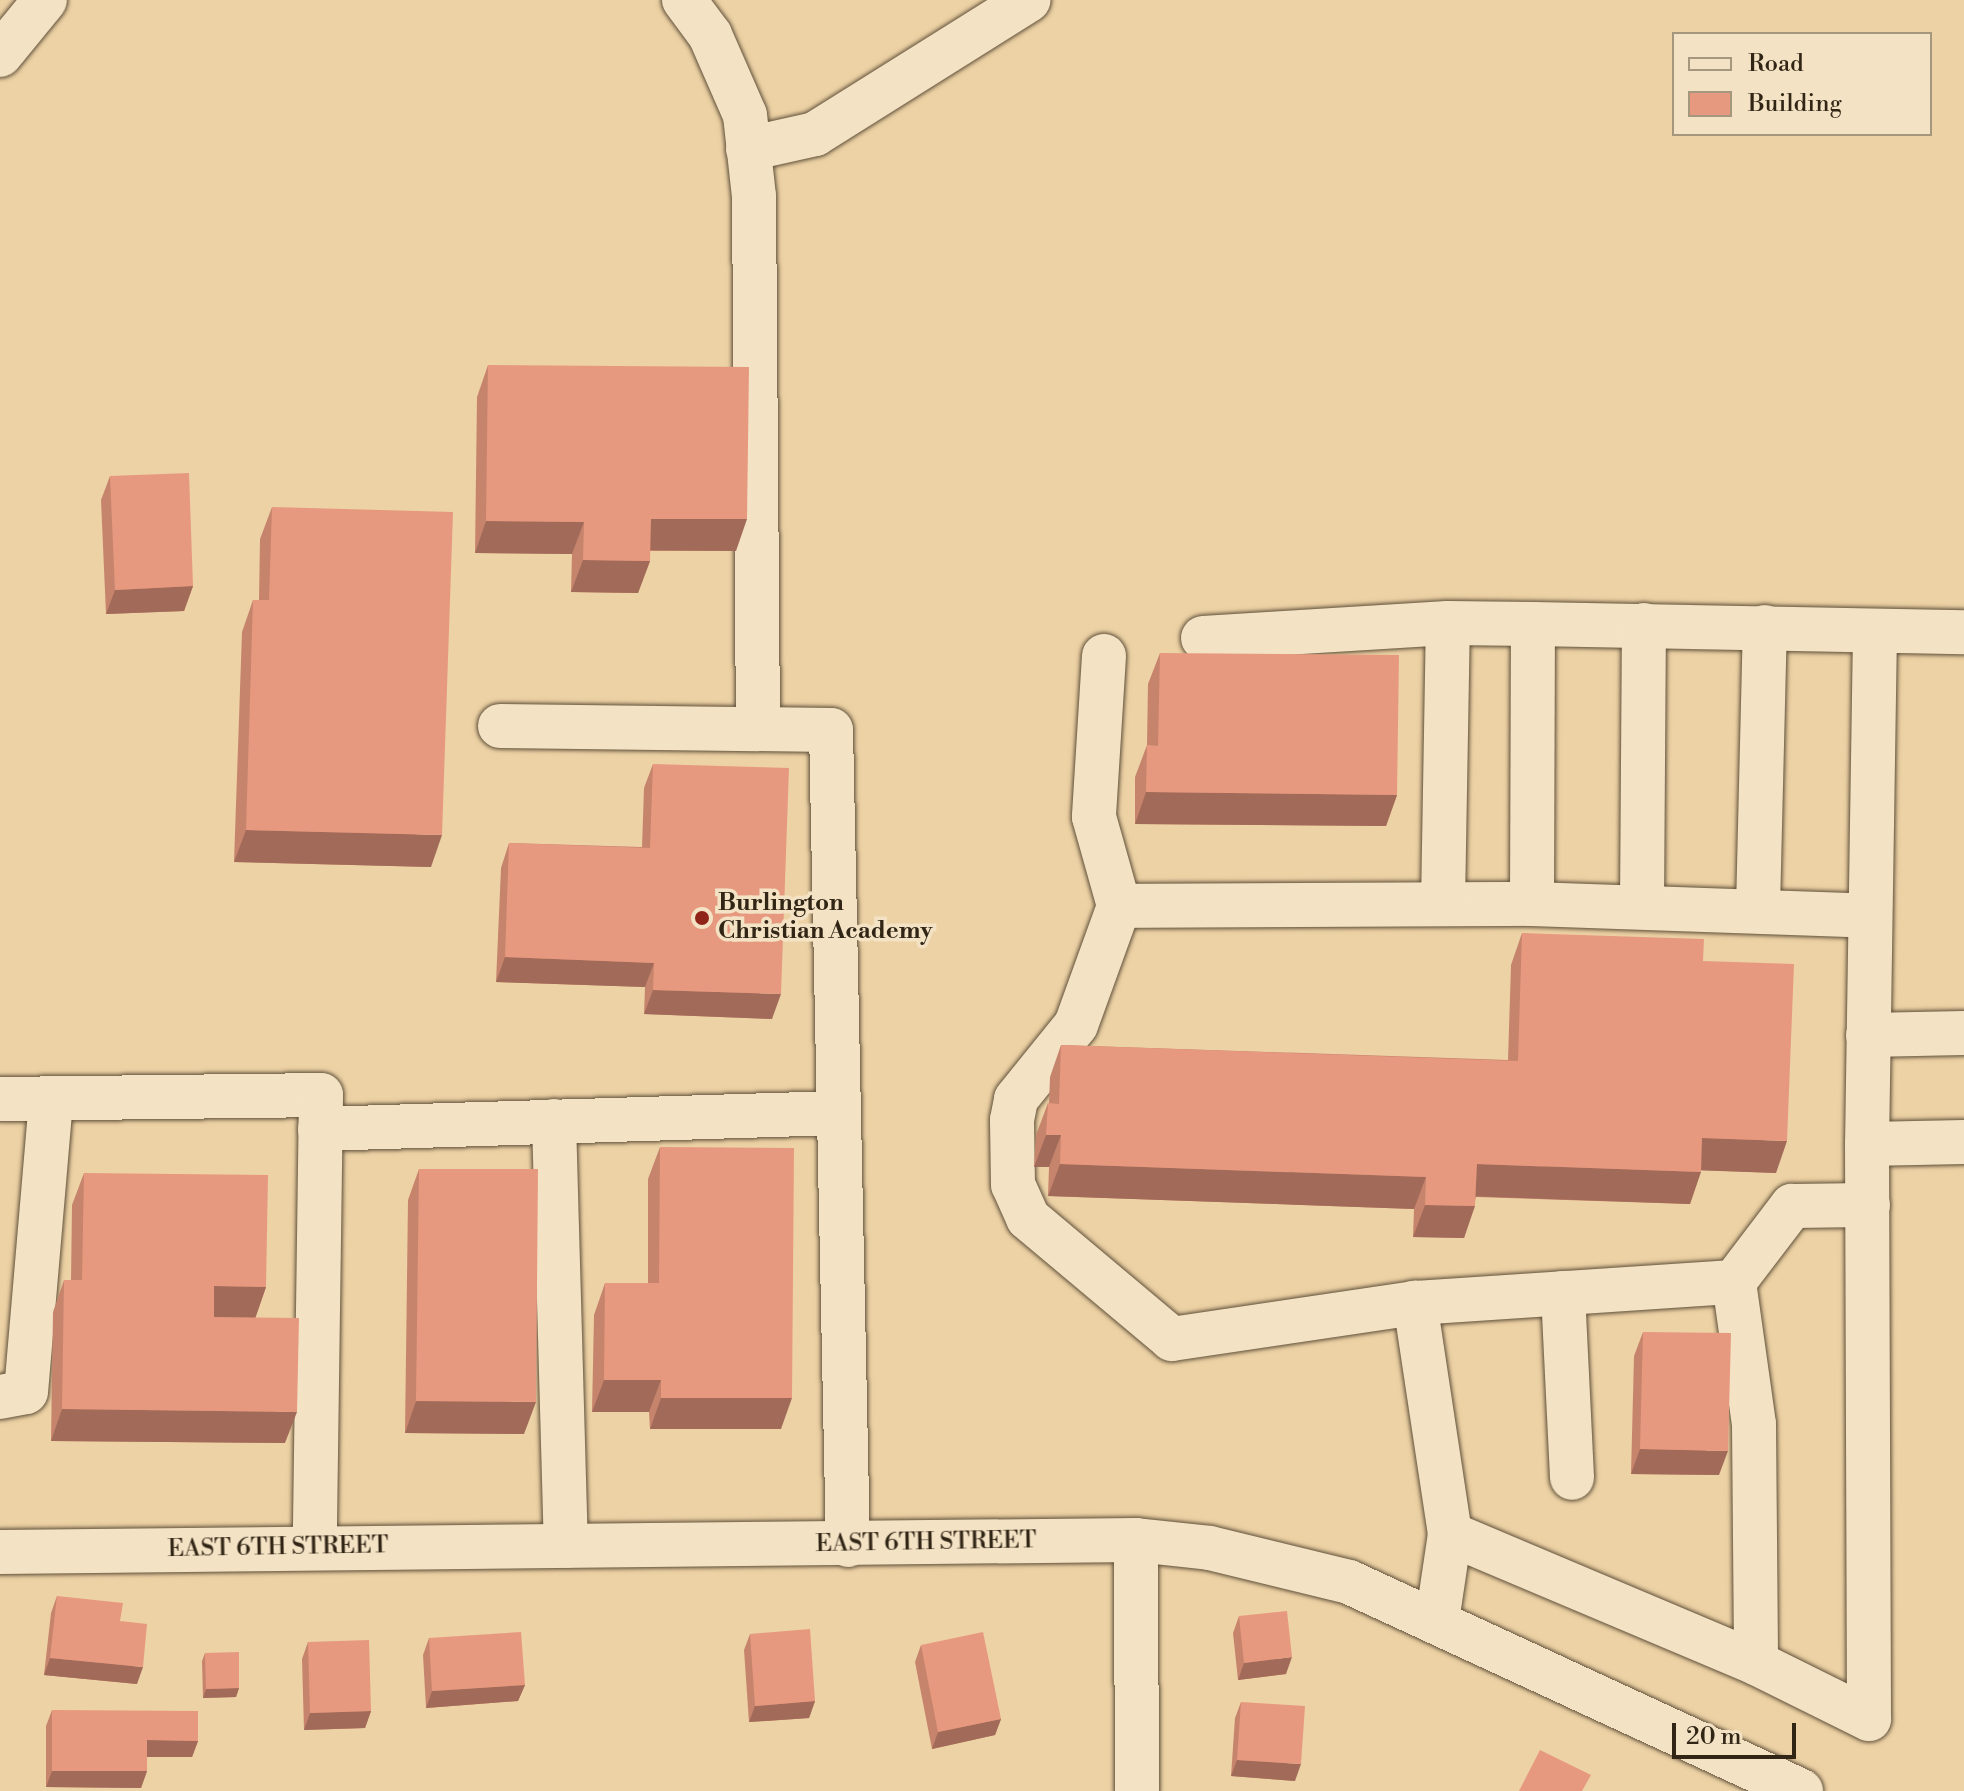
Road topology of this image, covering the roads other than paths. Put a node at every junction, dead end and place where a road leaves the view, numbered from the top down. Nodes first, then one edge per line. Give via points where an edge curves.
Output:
1 (45, 0) edge
2 (684, 0) edge
3 (1029, 0) edge
4 (0, 55) edge
5 (748, 149) junction
6 (1448, 623) junction
7 (1533, 624) junction
8 (1644, 625) junction
9 (1765, 627) junction
10 (1875, 631) junction
11 (1964, 632) edge
12 (1203, 638) dead end
13 (1104, 656) dead end
14 (500, 726) dead end
15 (758, 729) junction
16 (1443, 904) junction
17 (1532, 904) junction
18 (1119, 906) junction
19 (1642, 906) junction
20 (1758, 908) junction
21 (1870, 916) junction
22 (1964, 1033) edge
23 (1868, 1035) junction
24 (0, 1099) edge
25 (51, 1099) junction
26 (839, 1113) junction
27 (554, 1121) junction
28 (320, 1129) junction
29 (1964, 1142) edge
30 (1867, 1144) junction
31 (1868, 1205) junction
32 (1734, 1282) junction
33 (1563, 1293) junction
34 (1415, 1303) junction
35 (0, 1397) edge
36 (1572, 1478) dead end
37 (1450, 1534) junction
38 (1136, 1540) junction
39 (848, 1545) junction
40 (566, 1546) junction
41 (315, 1547) junction
42 (0, 1552) edge
43 (1437, 1621) junction
44 (1756, 1663) junction
45 (1137, 1791) edge
46 (1801, 1791) edge

1 - 4 street
2 - 5 street via 722,61 745,115
3 - 5 street via 815,134
5 - 15 street via 754,196
6 - 7 street
6 - 12 street
6 - 16 street
7 - 8 street
7 - 17 street
8 - 9 street
8 - 19 street
9 - 10 street
9 - 20 street
10 - 11 street
10 - 21 street
13 - 18 street via 1094,817
14 - 15 street
15 - 26 street via 831,730
16 - 17 street
16 - 18 street
17 - 19 street
18 - 34 street via 1076,1025 1016,1099 1013,1185 1028,1218 1172,1339
19 - 20 street
20 - 21 street
21 - 23 street
22 - 23 street
23 - 30 street
24 - 25 street
25 - 28 street via 321,1095
25 - 35 street via 26,1392
26 - 27 street
26 - 39 street
27 - 28 street
27 - 40 street
28 - 41 street
29 - 30 street
30 - 31 street
31 - 32 street via 1792,1206
31 - 44 street via 1869,1719
32 - 33 street
32 - 44 street via 1754,1424
33 - 34 street
33 - 36 street
34 - 37 street
37 - 43 street
37 - 44 street
38 - 39 street, EAST 6TH STREET
38 - 43 street, EAST 6TH STREET via 1210,1548 1349,1582
38 - 45 street
39 - 40 street, EAST 6TH STREET
40 - 41 street, EAST 6TH STREET
41 - 42 street, EAST 6TH STREET
43 - 46 street, EAST 6TH STREET

